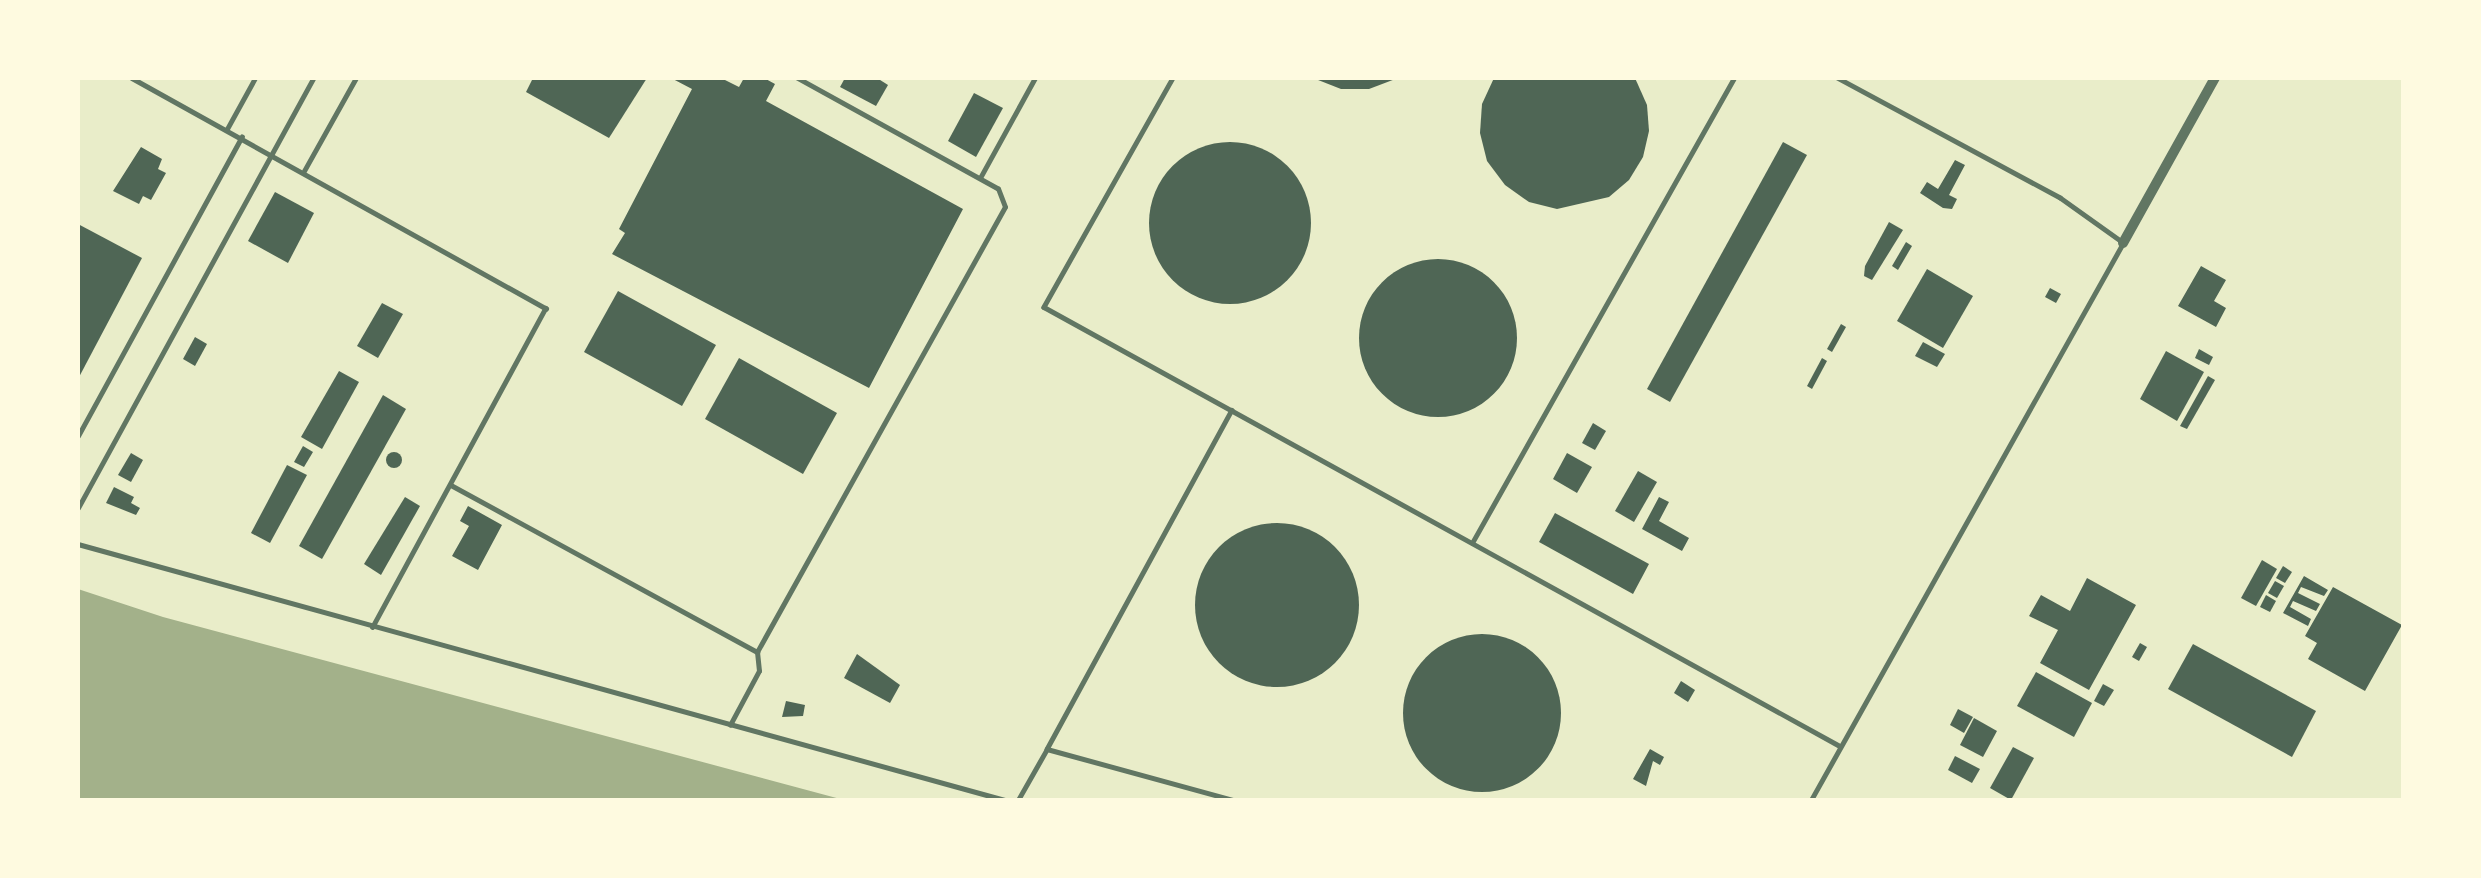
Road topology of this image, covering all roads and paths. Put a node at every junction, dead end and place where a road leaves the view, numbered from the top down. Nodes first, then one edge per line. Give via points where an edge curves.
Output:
1 (132, 78) edge
2 (255, 78) edge
3 (313, 78) edge
4 (356, 78) edge
5 (796, 78) edge
6 (1035, 78) edge
7 (1173, 78) edge
8 (1734, 78) edge
9 (1837, 78) edge
10 (2215, 78) edge
11 (227, 129) junction
12 (242, 137) junction
13 (271, 153) junction
14 (304, 171) junction
15 (980, 178) junction
16 (2123, 243) junction
17 (1232, 410) junction
18 (78, 436) edge
19 (452, 485) junction
20 (78, 508) edge
21 (1472, 543) junction
22 (78, 544) edge
23 (373, 627) junction
24 (757, 652) junction
25 (730, 725) junction
26 (1840, 746) junction
27 (1047, 749) junction
28 (1005, 800) edge
29 (1018, 800) edge
30 (1234, 800) edge
31 (1811, 800) edge

1 - 11 lane
2 - 11 lane
3 - 13 lane
4 - 14 lane
5 - 15 lane
6 - 15 lane
7 - 17 lane via 1044,307
8 - 21 lane
9 - 16 lane via 2060,198
10 - 16 street
11 - 12 lane
12 - 13 lane
12 - 18 lane
13 - 14 lane
13 - 20 lane
14 - 19 lane via 546,308
15 - 24 lane via 998,189 1005,207
16 - 26 lane
17 - 21 lane
17 - 27 lane
19 - 23 lane
19 - 24 lane
21 - 26 lane
22 - 23 lane
23 - 25 lane
24 - 25 lane via 759,671
25 - 28 lane
26 - 31 lane
27 - 29 lane
27 - 30 lane

